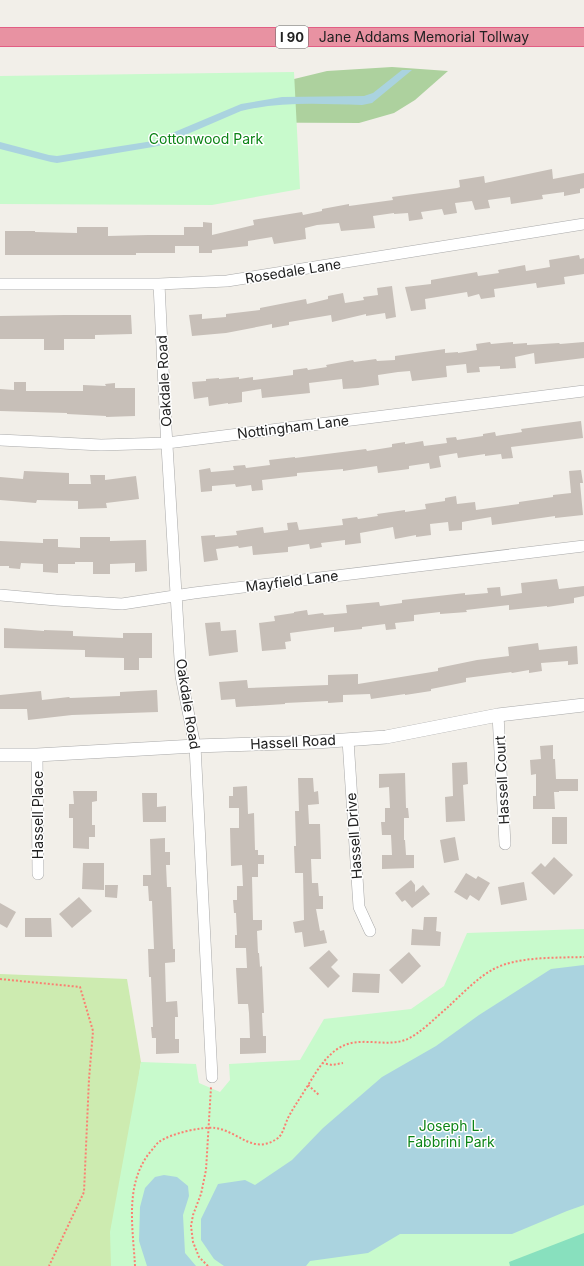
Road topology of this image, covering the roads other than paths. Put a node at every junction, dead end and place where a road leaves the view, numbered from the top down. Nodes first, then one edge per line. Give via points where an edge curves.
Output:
1 (0, 37) edge
2 (584, 37) edge
3 (584, 224) edge
4 (0, 284) edge
5 (160, 284) junction
6 (584, 391) edge
7 (0, 440) edge
8 (167, 443) junction
9 (584, 546) edge
10 (0, 595) edge
11 (177, 596) junction
12 (584, 705) edge
13 (498, 715) junction
14 (348, 740) junction
15 (195, 746) junction
16 (0, 755) edge
17 (37, 755) junction
18 (505, 844) dead end
19 (38, 874) dead end
20 (370, 931) dead end
21 (212, 1076) road end

1 - 2 highway, Jane Addams Memorial Tollway / I 90
3 - 5 street, Rosedale Lane via 227,281
4 - 5 street, Rosedale Lane
5 - 8 street, Oakdale Road
6 - 8 street, Nottingham Lane
7 - 8 street, Nottingham Lane via 100,445
8 - 11 street, Oakdale Road
9 - 11 street, Mayfield Lane
10 - 11 street, Mayfield Lane via 122,604
11 - 15 street, Oakdale Road via 181,676
12 - 13 street, Hassell Road
13 - 14 street, Hassell Road via 386,737
13 - 18 street, Hassell Court
14 - 15 street, Hassell Road
14 - 20 street, Hassell Drive via 359,907
15 - 17 street, Hassell Road
15 - 21 street, Oakdale Road
16 - 17 street, Hassell Road
17 - 19 street, Hassell Place

